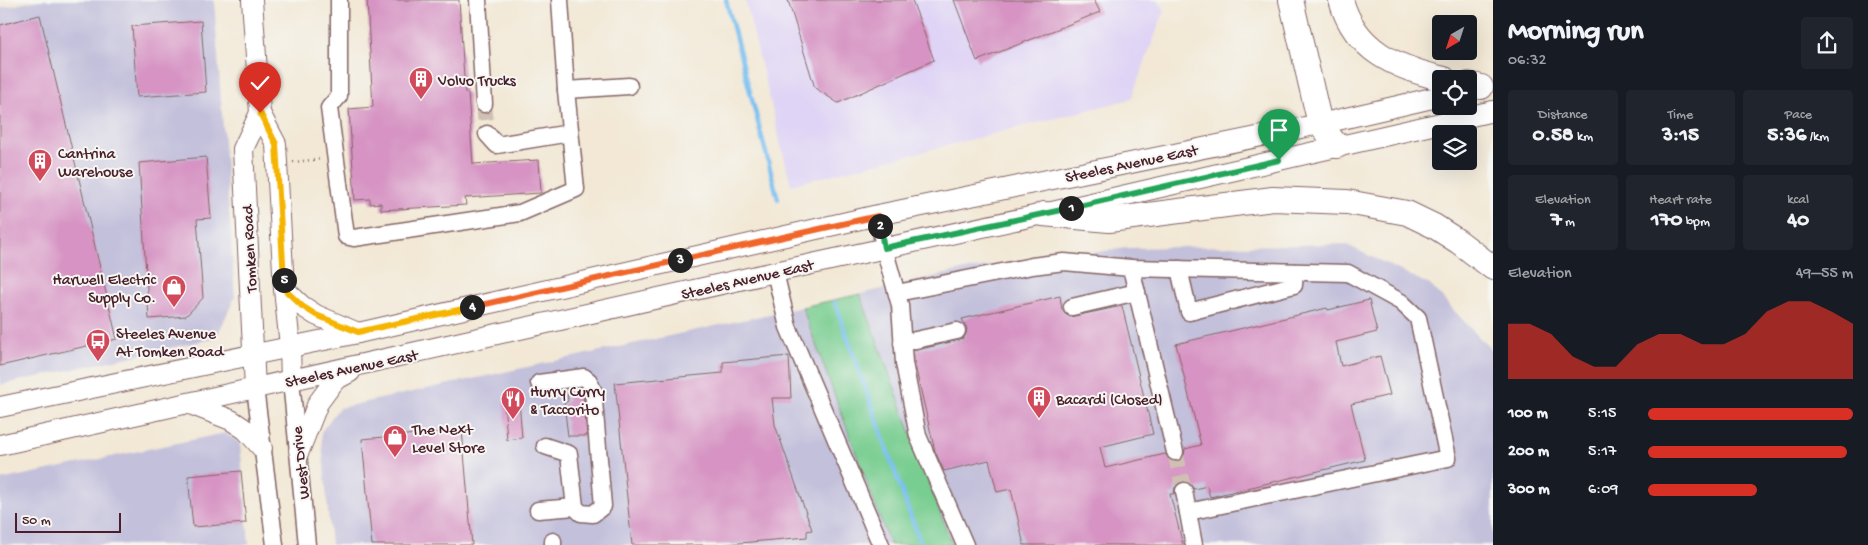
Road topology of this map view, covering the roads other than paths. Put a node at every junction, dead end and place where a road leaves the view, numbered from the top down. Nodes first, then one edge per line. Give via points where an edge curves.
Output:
1 (252, 0) edge
2 (339, 0) edge
3 (478, 0) edge
4 (560, 0) edge
5 (1291, 0) edge
6 (1341, 0) edge
7 (1432, 76) edge
8 (629, 86) dead end
9 (566, 90) junction
10 (1432, 98) edge
11 (484, 104) tunnel mouth
12 (1493, 111) edge
13 (260, 113) junction
14 (1320, 124) junction
15 (570, 133) junction
16 (487, 134) dead end
17 (1338, 146) junction
18 (1044, 214) junction
19 (878, 216) junction
20 (884, 248) junction
21 (1131, 268) junction
22 (1493, 268) edge
23 (1180, 269) junction
24 (775, 272) junction
25 (1295, 272) junction
26 (284, 289) junction
27 (1137, 292) junction
28 (897, 293) junction
29 (1072, 307) dead end
30 (958, 331) dead end
31 (358, 332) junction
32 (902, 343) junction
33 (290, 346) junction
34 (254, 354) junction
35 (365, 364) junction
36 (291, 380) junction
37 (540, 383) dead end
38 (255, 388) junction
39 (190, 404) junction
40 (0, 407) edge
41 (0, 445) edge
42 (545, 446) dead end
43 (262, 448) junction
44 (299, 451) junction
45 (1174, 452) tunnel mouth
46 (1184, 491) tunnel mouth
47 (575, 507) junction
48 (538, 510) dead end
49 (1188, 512) junction
50 (275, 545) edge
51 (307, 545) edge
52 (881, 545) edge
53 (965, 545) edge
54 (1194, 545) edge

1 - 13 main road, Tomken Road
2 - 15 street via 340,96 330,108 346,236 354,238 520,213 576,189
3 - 11 street
4 - 9 street
5 - 14 highway
6 - 7 highway via 1350,25 1359,38 1392,62
8 - 9 street
9 - 15 street
10 - 14 main road, Steeles Avenue East
12 - 17 main road, Steeles Avenue East
13 - 26 main road, Tomken Road via 276,144
13 - 34 main road, Tomken Road via 243,149
14 - 17 highway
14 - 19 main road, Steeles Avenue East
15 - 16 street via 497,145
17 - 18 main road, Steeles Avenue East
18 - 20 main road, Steeles Avenue East
18 - 22 highway via 1109,220 1273,199 1347,202 1407,213 1460,242
19 - 20 street
19 - 31 main road, Steeles Avenue East
20 - 24 main road, Steeles Avenue East
20 - 28 street
21 - 23 street
21 - 27 street
21 - 28 street via 1064,262
23 - 25 street
23 - 25 street via 1189,312 1294,285
24 - 35 main road, Steeles Avenue East
24 - 52 street via 788,327
25 - 49 street via 1348,273 1400,302 1418,318 1448,458
26 - 31 main road via 316,315
26 - 33 main road, Tomken Road
27 - 29 street
27 - 45 street
28 - 32 street
30 - 32 street
31 - 33 main road, Steeles Avenue East
32 - 53 street via 918,436
33 - 34 main road, Steeles Avenue East
33 - 36 main road, Tomken Road
34 - 38 main road, Tomken Road
34 - 40 main road, Steeles Avenue East
35 - 36 main road, Steeles Avenue East
35 - 44 main road via 335,380 318,402
36 - 38 main road, Steeles Avenue East
36 - 44 street, West Drive
37 - 47 street via 584,377 594,390 603,506 593,514 581,513
38 - 39 main road, Steeles Avenue East
38 - 43 street, West Drive
39 - 41 main road, Steeles Avenue East
39 - 43 main road via 231,420 246,430
42 - 47 street via 569,454
43 - 50 street, West Drive
44 - 51 street, West Drive
46 - 49 street
47 - 48 street
49 - 54 street

